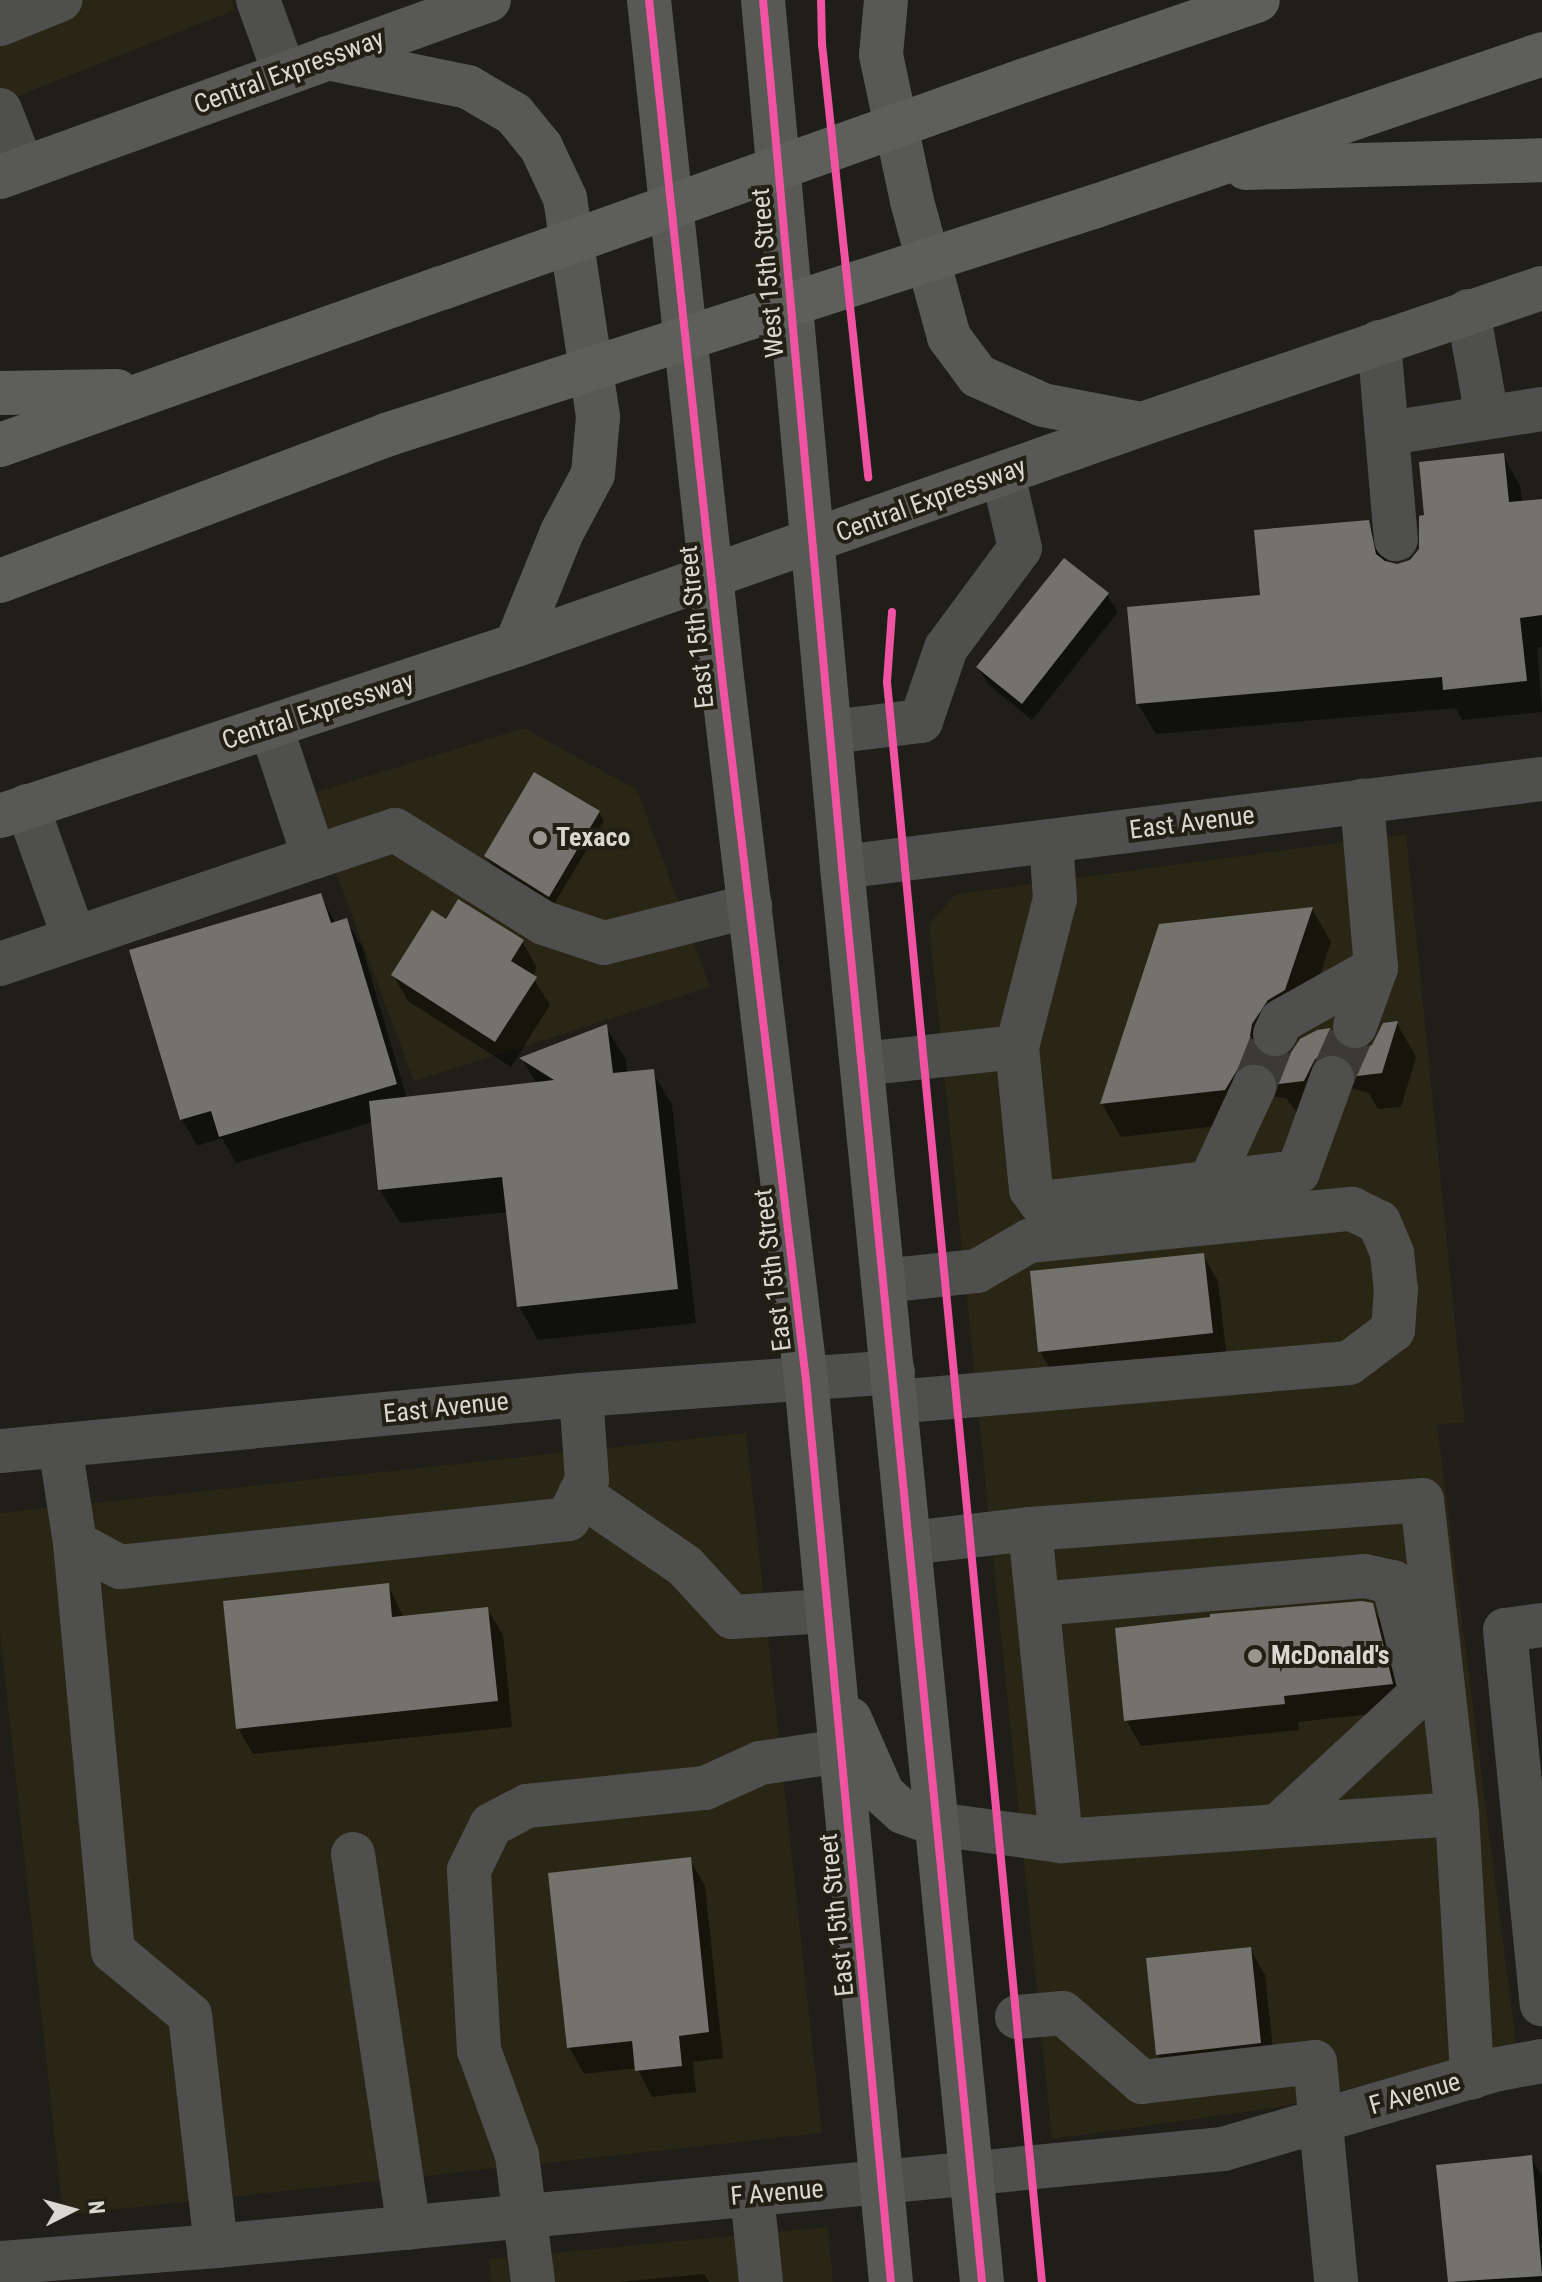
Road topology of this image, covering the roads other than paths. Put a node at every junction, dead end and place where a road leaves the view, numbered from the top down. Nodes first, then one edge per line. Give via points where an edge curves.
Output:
1 (258, 0) edge
2 (489, 0) edge
3 (649, 0) edge
4 (763, 0) edge
5 (886, 0) edge
6 (1258, 0) edge
7 (53, 1) edge
8 (0, 24) edge
9 (1542, 54) edge
10 (327, 58) junction
11 (284, 72) junction
12 (0, 110) edge
13 (1542, 160) edge
14 (1203, 170) junction
15 (11, 173) edge
16 (1542, 288) edge
17 (1468, 311) junction
18 (1379, 342) junction
19 (151, 391) junction
20 (0, 393) edge
21 (1542, 409) edge
22 (1487, 417) junction
23 (1142, 424) junction
24 (1389, 433) junction
25 (0, 445) edge
26 (1003, 475) junction
27 (1396, 539) dead end
28 (814, 542) junction
29 (711, 575) junction
30 (0, 581) edge
31 (516, 645) junction
32 (271, 727) junction
33 (831, 732) junction
34 (1542, 779) edge
35 (1362, 801) junction
36 (13, 811) edge
37 (1051, 841) junction
38 (314, 857) junction
39 (842, 867) junction
40 (750, 906) junction
41 (74, 937) junction
42 (0, 964) edge
43 (1376, 968) junction
44 (1017, 1047) junction
45 (862, 1064) junction
46 (1242, 1178) junction
47 (883, 1281) junction
48 (806, 1380) junction
49 (895, 1387) junction
50 (581, 1395) junction
51 (60, 1446) junction
52 (0, 1451) edge
53 (580, 1494) junction
54 (1030, 1529) junction
55 (75, 1543) junction
56 (909, 1543) junction
57 (1038, 1604) junction
58 (827, 1611) junction
59 (1542, 1625) edge
60 (835, 1688) junction
61 (841, 1751) junction
62 (1457, 1814) junction
63 (936, 1824) junction
64 (1278, 1826) junction
65 (1061, 1841) junction
66 (353, 1854) dead end
67 (1542, 2004) edge
68 (1017, 2017) dead end
69 (1542, 2061) edge
70 (1472, 2078) junction
71 (1320, 2121) junction
72 (971, 2174) junction
73 (883, 2183) junction
74 (752, 2195) junction
75 (523, 2217) junction
76 (409, 2228) junction
77 (216, 2246) junction
78 (0, 2263) edge
79 (533, 2282) edge
80 (761, 2282) edge
81 (891, 2282) edge
82 (982, 2282) edge
83 (1336, 2282) edge

1 - 11 street
2 - 10 main road, Central Expressway
3 - 29 main road, East 15th Street
4 - 28 main road, West 15th Street
5 - 23 main road via 881,55 912,201 949,337 978,376 1012,392 1043,405
6 - 19 highway, bridge
7 - 8 street
9 - 14 highway
10 - 11 main road, Central Expressway
10 - 31 main road via 468,87 514,114 541,147 565,198 598,417 593,474 562,532
11 - 15 main road, Central Expressway
12 - 15 street
13 - 14 highway
14 - 30 highway, bridge via 386,435
16 - 17 main road, Central Expressway
17 - 18 main road, Central Expressway
17 - 22 street
18 - 23 main road, Central Expressway
18 - 24 street
19 - 20 highway
19 - 25 highway
21 - 22 street
22 - 24 street
23 - 26 main road, Central Expressway
24 - 27 street
26 - 28 main road, Central Expressway
26 - 33 street via 1020,548 946,648 921,721
28 - 29 main road, Central Expressway
28 - 33 main road
29 - 31 main road, Central Expressway
29 - 40 main road, East 15th Street
31 - 32 main road, Central Expressway
32 - 36 main road, Central Expressway
32 - 38 street
33 - 39 main road
34 - 35 street, East Avenue
35 - 37 street, East Avenue
35 - 43 street
36 - 41 street
37 - 39 street, East Avenue
37 - 44 street via 1055,899
38 - 40 street via 395,830 544,923 604,943
38 - 41 street
39 - 45 main road
40 - 48 main road, East 15th Street
41 - 42 street
43 - 43 street via 1313,1030
44 - 45 street
44 - 46 street via 1031,1189 1041,1203
45 - 47 main road
46 - 46 street via 1291,1083 1298,1172
47 - 49 main road
47 - 49 street, East Avenue via 977,1271 1029,1241 1352,1209 1379,1222 1392,1253 1393,1330 1349,1363
48 - 49 street, East Avenue
48 - 50 street, East Avenue
48 - 58 main road, East 15th Street
49 - 56 main road
50 - 51 street, East Avenue
50 - 53 street via 587,1480
51 - 52 street, East Avenue
51 - 55 street
53 - 55 street via 568,1519 120,1567
53 - 58 street via 685,1566 732,1617
54 - 56 street
54 - 57 street
54 - 62 street via 1422,1500
55 - 77 street via 113,1951 190,2015
56 - 63 main road
57 - 64 street via 1364,1576 1393,1582 1421,1693
57 - 65 street
58 - 60 main road, East 15th Street
59 - 67 street via 1505,1630
60 - 61 main road, East 15th Street
60 - 63 main road via 883,1794 903,1812
61 - 73 main road, East 15th Street
61 - 75 street via 760,1763 705,1788 527,1806 491,1825 469,1870 479,2050 517,2155
62 - 64 street
62 - 70 street
63 - 65 street
63 - 72 main road
64 - 65 street
66 - 76 street
68 - 71 street via 1063,2013 1142,2082 1315,2062
69 - 70 street, F Avenue
70 - 71 street, F Avenue
71 - 72 street, F Avenue via 1223,2149
71 - 83 street
72 - 73 street, F Avenue
72 - 82 main road
73 - 74 street, F Avenue
73 - 81 main road, East 15th Street
74 - 75 street, F Avenue
74 - 80 street
75 - 76 street, F Avenue
75 - 79 street
76 - 77 street, F Avenue
77 - 78 street, F Avenue

